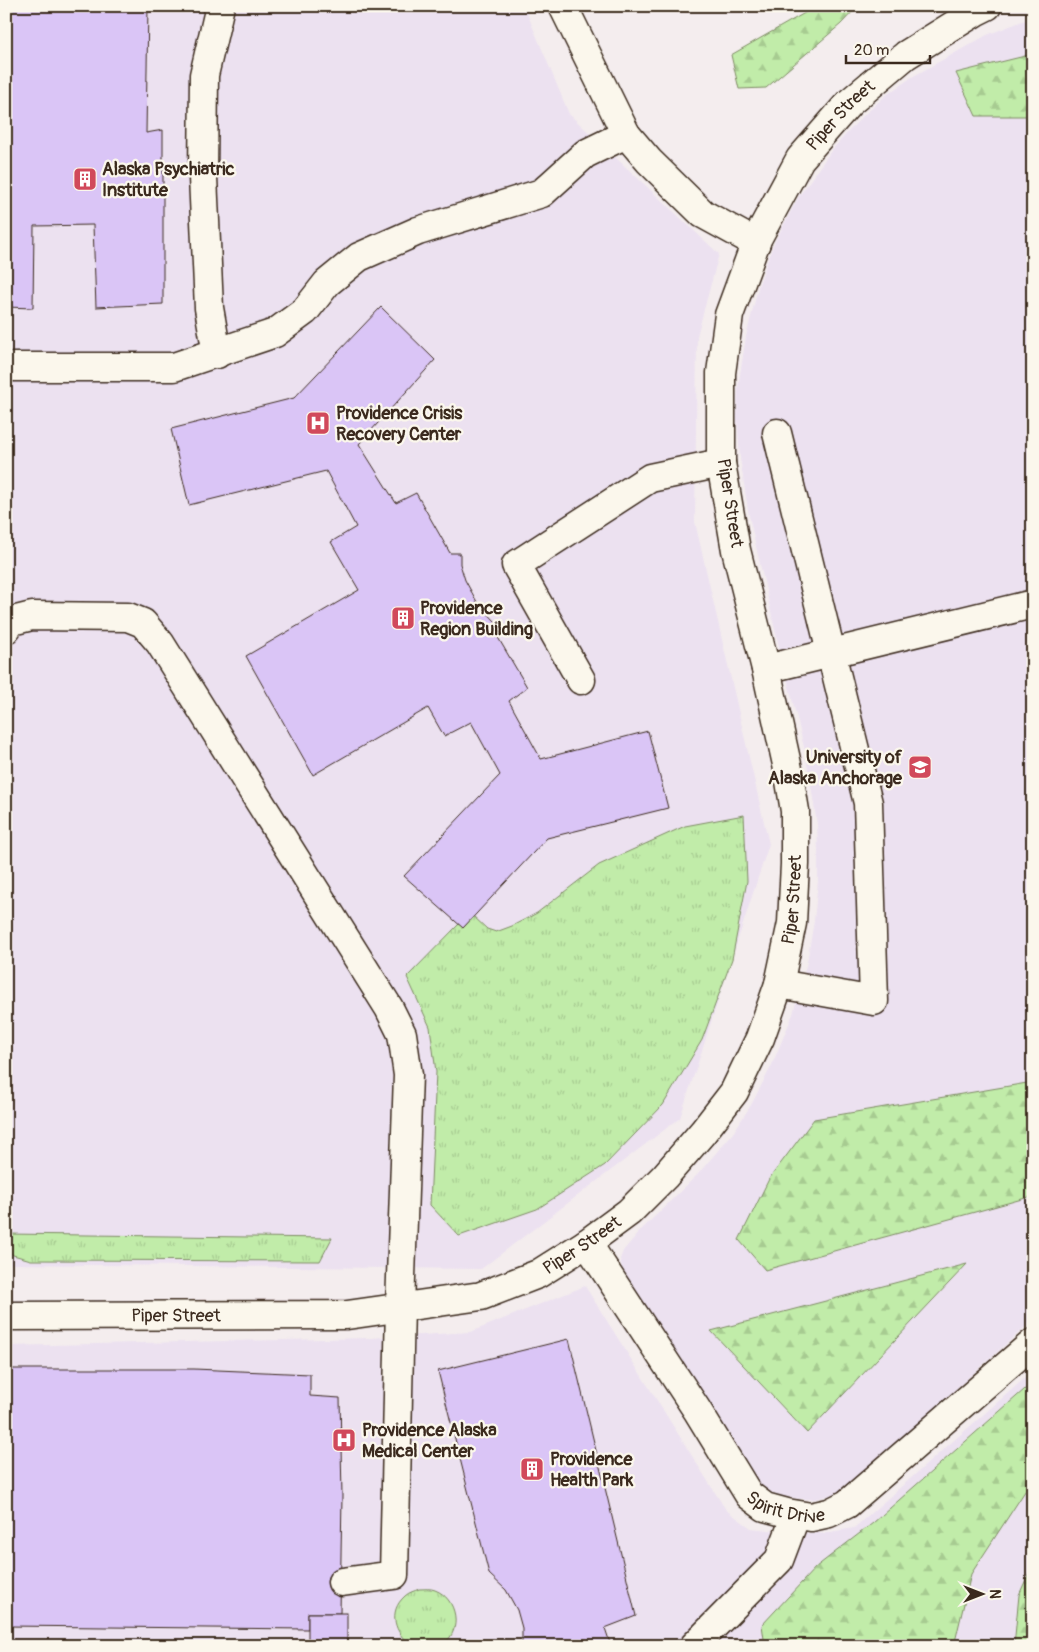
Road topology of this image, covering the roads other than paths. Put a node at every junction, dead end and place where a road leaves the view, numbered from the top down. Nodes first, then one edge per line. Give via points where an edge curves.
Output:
1 (220, 6) edge
2 (563, 6) edge
3 (987, 6) edge
4 (626, 134) junction
5 (756, 243) junction
6 (217, 354) junction
7 (6, 368) edge
8 (777, 433) dead end
9 (721, 463) junction
10 (1033, 604) edge
11 (6, 629) edge
12 (831, 653) junction
13 (766, 669) junction
14 (581, 680) dead end
15 (779, 984) junction
16 (587, 1243) junction
17 (400, 1306) junction
18 (6, 1316) edge
19 (1033, 1343) edge
20 (796, 1515) junction
21 (342, 1582) dead end
22 (694, 1646) edge

1 - 6 street via 204,75 203,159 209,308
2 - 4 street
3 - 5 street, Piper Street via 906,55 849,103 800,159
4 - 5 street via 702,214
4 - 6 street via 585,154 542,192 418,231 359,257 326,283 305,311 275,334
5 - 9 street, Piper Street via 729,315 721,373
6 - 7 street via 174,367
8 - 12 street
9 - 13 street, Piper Street via 736,550
9 - 14 street via 650,478 516,565
10 - 12 street
11 - 17 street via 12,622 32,616 128,617 142,623 160,642 388,1008 402,1034 408,1075
12 - 13 street
12 - 15 street via 868,803 874,1001
13 - 15 street, Piper Street via 794,811 796,864 792,923
15 - 16 street, Piper Street via 760,1038 734,1092 666,1176 629,1212
16 - 17 street, Piper Street via 538,1274 481,1296
16 - 20 street, Spirit Drive via 749,1495 765,1507
17 - 18 street, Piper Street via 347,1315
17 - 21 street via 394,1575
19 - 20 street, Spirit Drive via 847,1504 811,1517
20 - 22 street via 778,1560

